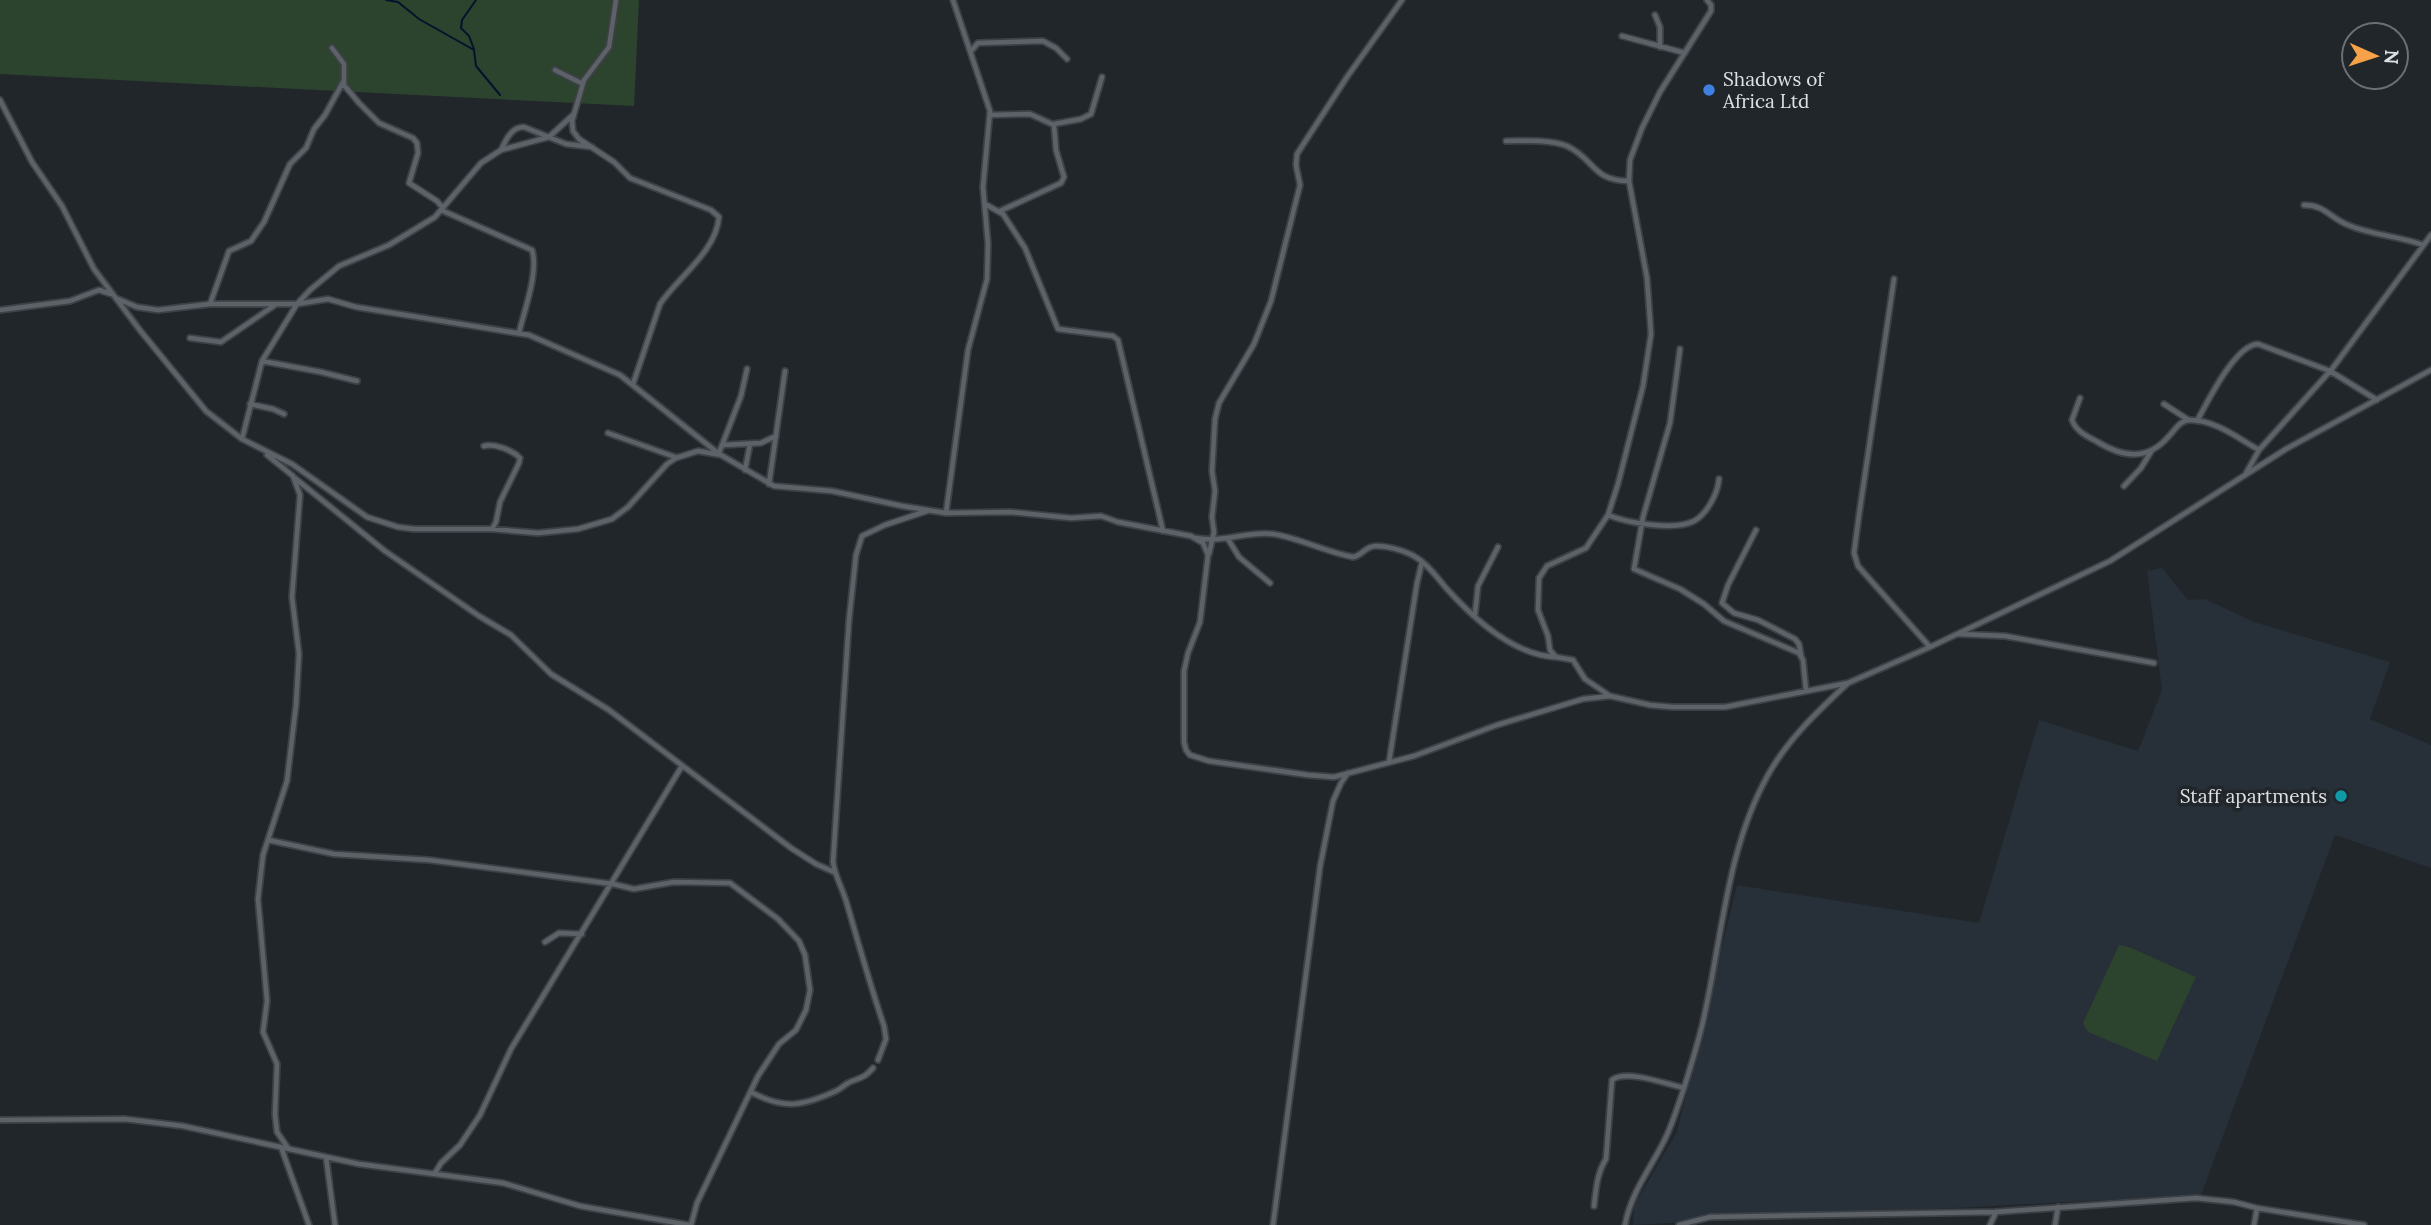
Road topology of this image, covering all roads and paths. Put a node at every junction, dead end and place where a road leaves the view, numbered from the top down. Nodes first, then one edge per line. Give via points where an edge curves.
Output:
1 (616, 0) edge
2 (953, 0) edge
3 (1402, 0) edge
4 (1707, 0) edge
5 (1655, 15) dead end
6 (1622, 36) dead end
7 (1660, 47) junction
8 (332, 48) dead end
9 (971, 51) junction
10 (1685, 53) junction
11 (1067, 59) dead end
12 (555, 71) dead end
13 (1102, 77) dead end
14 (343, 82) junction
15 (583, 84) junction
16 (0, 100) edge
17 (574, 113) junction
18 (990, 115) junction
19 (1053, 124) junction
20 (549, 137) junction
21 (1506, 141) dead end
22 (593, 147) junction
23 (501, 150) junction
24 (1629, 181) junction
25 (984, 204) junction
26 (2304, 205) dead end
27 (442, 209) junction
28 (1000, 211) junction
29 (2431, 235) edge
30 (2423, 245) junction
31 (1895, 279) dead end
32 (116, 297) junction
33 (210, 304) junction
34 (277, 304) junction
35 (297, 304) junction
36 (0, 310) edge
37 (519, 333) junction
38 (190, 338) dead end
39 (1680, 349) dead end
40 (261, 361) junction
41 (747, 369) dead end
42 (2431, 370) edge
43 (785, 371) dead end
44 (2330, 371) junction
45 (357, 381) dead end
46 (633, 384) junction
47 (2080, 398) dead end
48 (2377, 400) junction
49 (250, 404) junction
50 (2164, 404) dead end
51 (284, 414) dead end
52 (2188, 420) junction
53 (2197, 421) junction
54 (608, 433) dead end
55 (777, 436) junction
56 (242, 439) junction
57 (750, 444) junction
58 (723, 445) junction
59 (484, 446) dead end
60 (2152, 449) junction
61 (2259, 450) junction
62 (264, 452) junction
63 (720, 454) junction
64 (676, 458) junction
65 (745, 470) junction
66 (2245, 476) junction
67 (293, 477) junction
68 (1719, 479) dead end
69 (769, 484) junction
70 (2124, 486) dead end
71 (928, 511) junction
72 (946, 513) junction
73 (1608, 515) junction
74 (1642, 524) junction
75 (492, 529) junction
76 (1756, 530) dead end
77 (1163, 531) junction
78 (1195, 538) junction
79 (1228, 539) junction
80 (1213, 541) junction
81 (1498, 547) dead end
82 (1209, 555) junction
83 (1422, 562) junction
84 (1270, 583) dead end
85 (1475, 615) junction
86 (1958, 634) junction
87 (1930, 647) junction
88 (1801, 656) junction
89 (1556, 657) junction
90 (2154, 663) dead end
91 (1848, 683) junction
92 (1806, 691) junction
93 (1610, 696) junction
94 (1389, 762) junction
95 (682, 766) junction
96 (1348, 773) junction
97 (268, 840) junction
98 (834, 872) junction
99 (613, 884) junction
100 (582, 934) junction
101 (545, 942) dead end
102 (878, 1060) dead end
103 (873, 1068) dead end
104 (1684, 1088) junction
105 (751, 1092) junction
106 (0, 1120) edge
107 (280, 1146) junction
108 (288, 1148) junction
109 (326, 1157) junction
110 (435, 1174) junction
111 (1594, 1206) dead end
112 (2058, 1207) junction
113 (2257, 1208) junction
114 (1996, 1212) junction
115 (1689, 1223) edge
116 (309, 1225) edge
117 (335, 1225) edge
118 (690, 1225) edge
119 (1273, 1225) edge
120 (1625, 1225) edge
121 (1679, 1225) edge
122 (1990, 1225) edge
123 (2055, 1225) edge
124 (2254, 1225) edge
125 (2364, 1225) edge

1 - 15 street via 608,49
2 - 9 street
3 - 80 street via 1297,154 1300,185 1271,301 1215,419
4 - 10 street via 1711,11
5 - 7 street
6 - 7 street
7 - 10 street
8 - 14 street via 344,64
9 - 11 street via 984,42 1040,41
9 - 18 street
10 - 24 street via 1642,128 1630,160
12 - 15 street
13 - 19 street via 1091,114
14 - 27 street via 375,120 414,140 418,153 409,183
14 - 33 street via 306,148 290,164 264,222 247,244 229,251
15 - 17 street
16 - 32 street via 94,269
17 - 20 street
17 - 22 street via 575,135
18 - 19 street via 1030,114
18 - 25 street
19 - 28 street via 1064,180
20 - 22 street via 572,146
20 - 23 street
20 - 23 street via 518,127
21 - 24 street via 1564,145 1604,177
22 - 46 street via 630,178 712,210 719,218 692,268 660,304
23 - 27 street via 481,163
24 - 73 street via 1647,278 1651,334 1640,398
25 - 28 street
25 - 72 street via 987,279 968,350
26 - 30 street via 2327,211 2347,225
27 - 35 street via 404,238 339,266
27 - 37 street via 532,250 535,259
28 - 77 street via 1029,256 1057,328 1118,340
29 - 30 street
30 - 44 street
31 - 87 street via 1854,557
32 - 33 street via 158,310
32 - 36 street via 99,290 70,302
32 - 56 street via 206,411
33 - 34 street
34 - 35 street
34 - 38 street via 221,342
35 - 37 street via 328,299
35 - 40 street
37 - 46 street via 602,365
39 - 74 street via 1670,423
40 - 45 street
40 - 49 street
41 - 58 street
42 - 48 street
43 - 55 street
44 - 48 street
44 - 53 street via 2252,344 2232,363
44 - 61 street
46 - 63 street
47 - 60 street via 2072,420 2080,432 2124,455
48 - 66 street
49 - 51 street
49 - 56 street
50 - 52 street
52 - 53 street
52 - 60 street
53 - 61 street via 2212,424
54 - 64 street
55 - 57 street
55 - 69 street
56 - 62 street
57 - 58 street
57 - 65 street
58 - 63 street
59 - 75 street via 490,444 520,458
60 - 70 street
61 - 66 street
62 - 67 street
62 - 75 street via 292,464 367,517 429,530
63 - 64 street via 698,451
63 - 65 street
64 - 75 street via 628,507 603,523 548,533
65 - 69 street
66 - 86 street via 2110,561
67 - 95 street via 384,551 511,635 551,674 609,710
67 - 97 street via 300,495 292,597 299,646 298,689 287,782
68 - 74 street via 1712,498 1695,520
69 - 71 street via 832,491
71 - 72 street
71 - 98 street via 869,531 862,536 856,555
72 - 77 street via 1098,515
73 - 74 street
73 - 89 street via 1586,548 1547,566 1539,578 1538,610
74 - 88 street via 1636,571 1680,589 1722,620
76 - 88 street via 1723,603 1734,614 1795,639
77 - 78 street
78 - 80 street
78 - 82 street
79 - 80 street
79 - 83 street via 1271,534 1353,557 1377,546
79 - 84 street via 1239,557
80 - 82 street
81 - 85 street via 1478,586
82 - 96 street via 1200,622 1184,671 1186,750 1209,761 1289,773 1330,777
83 - 85 street
83 - 94 street
85 - 89 street via 1518,649
86 - 87 street
86 - 90 street via 2005,636
87 - 91 street
88 - 92 street
89 - 93 street via 1573,660 1585,678
91 - 92 street
91 - 104 street via 1804,726 1762,788 1729,891
92 - 93 street via 1701,708 1650,705
93 - 94 street via 1518,718
94 - 96 street
95 - 98 street via 799,853
95 - 99 street
96 - 119 street via 1333,801 1318,875
97 - 99 street via 334,854 429,860
97 - 108 street via 258,899 267,1001 263,1032 278,1064 277,1132
98 - 102 street via 884,1026 886,1039
99 - 100 street
99 - 105 street via 634,889 674,882 730,883 778,919 802,946 810,982 806,1010 796,1030 772,1054
100 - 101 street via 559,933
100 - 110 street via 512,1049 474,1125
103 - 105 street via 862,1079 801,1104 775,1103
104 - 111 street via 1622,1075 1612,1080 1606,1159 1596,1184
104 - 120 street via 1665,1139 1632,1197
105 - 118 street
106 - 107 street via 125,1119 183,1125
107 - 108 street
107 - 116 street
108 - 109 street
109 - 110 street
109 - 117 street
110 - 118 street via 503,1183 580,1206
112 - 113 street via 2196,1198
112 - 114 street
112 - 123 street
113 - 124 street
113 - 125 street
114 - 115 street via 1759,1215 1710,1217
114 - 122 street
115 - 121 street

